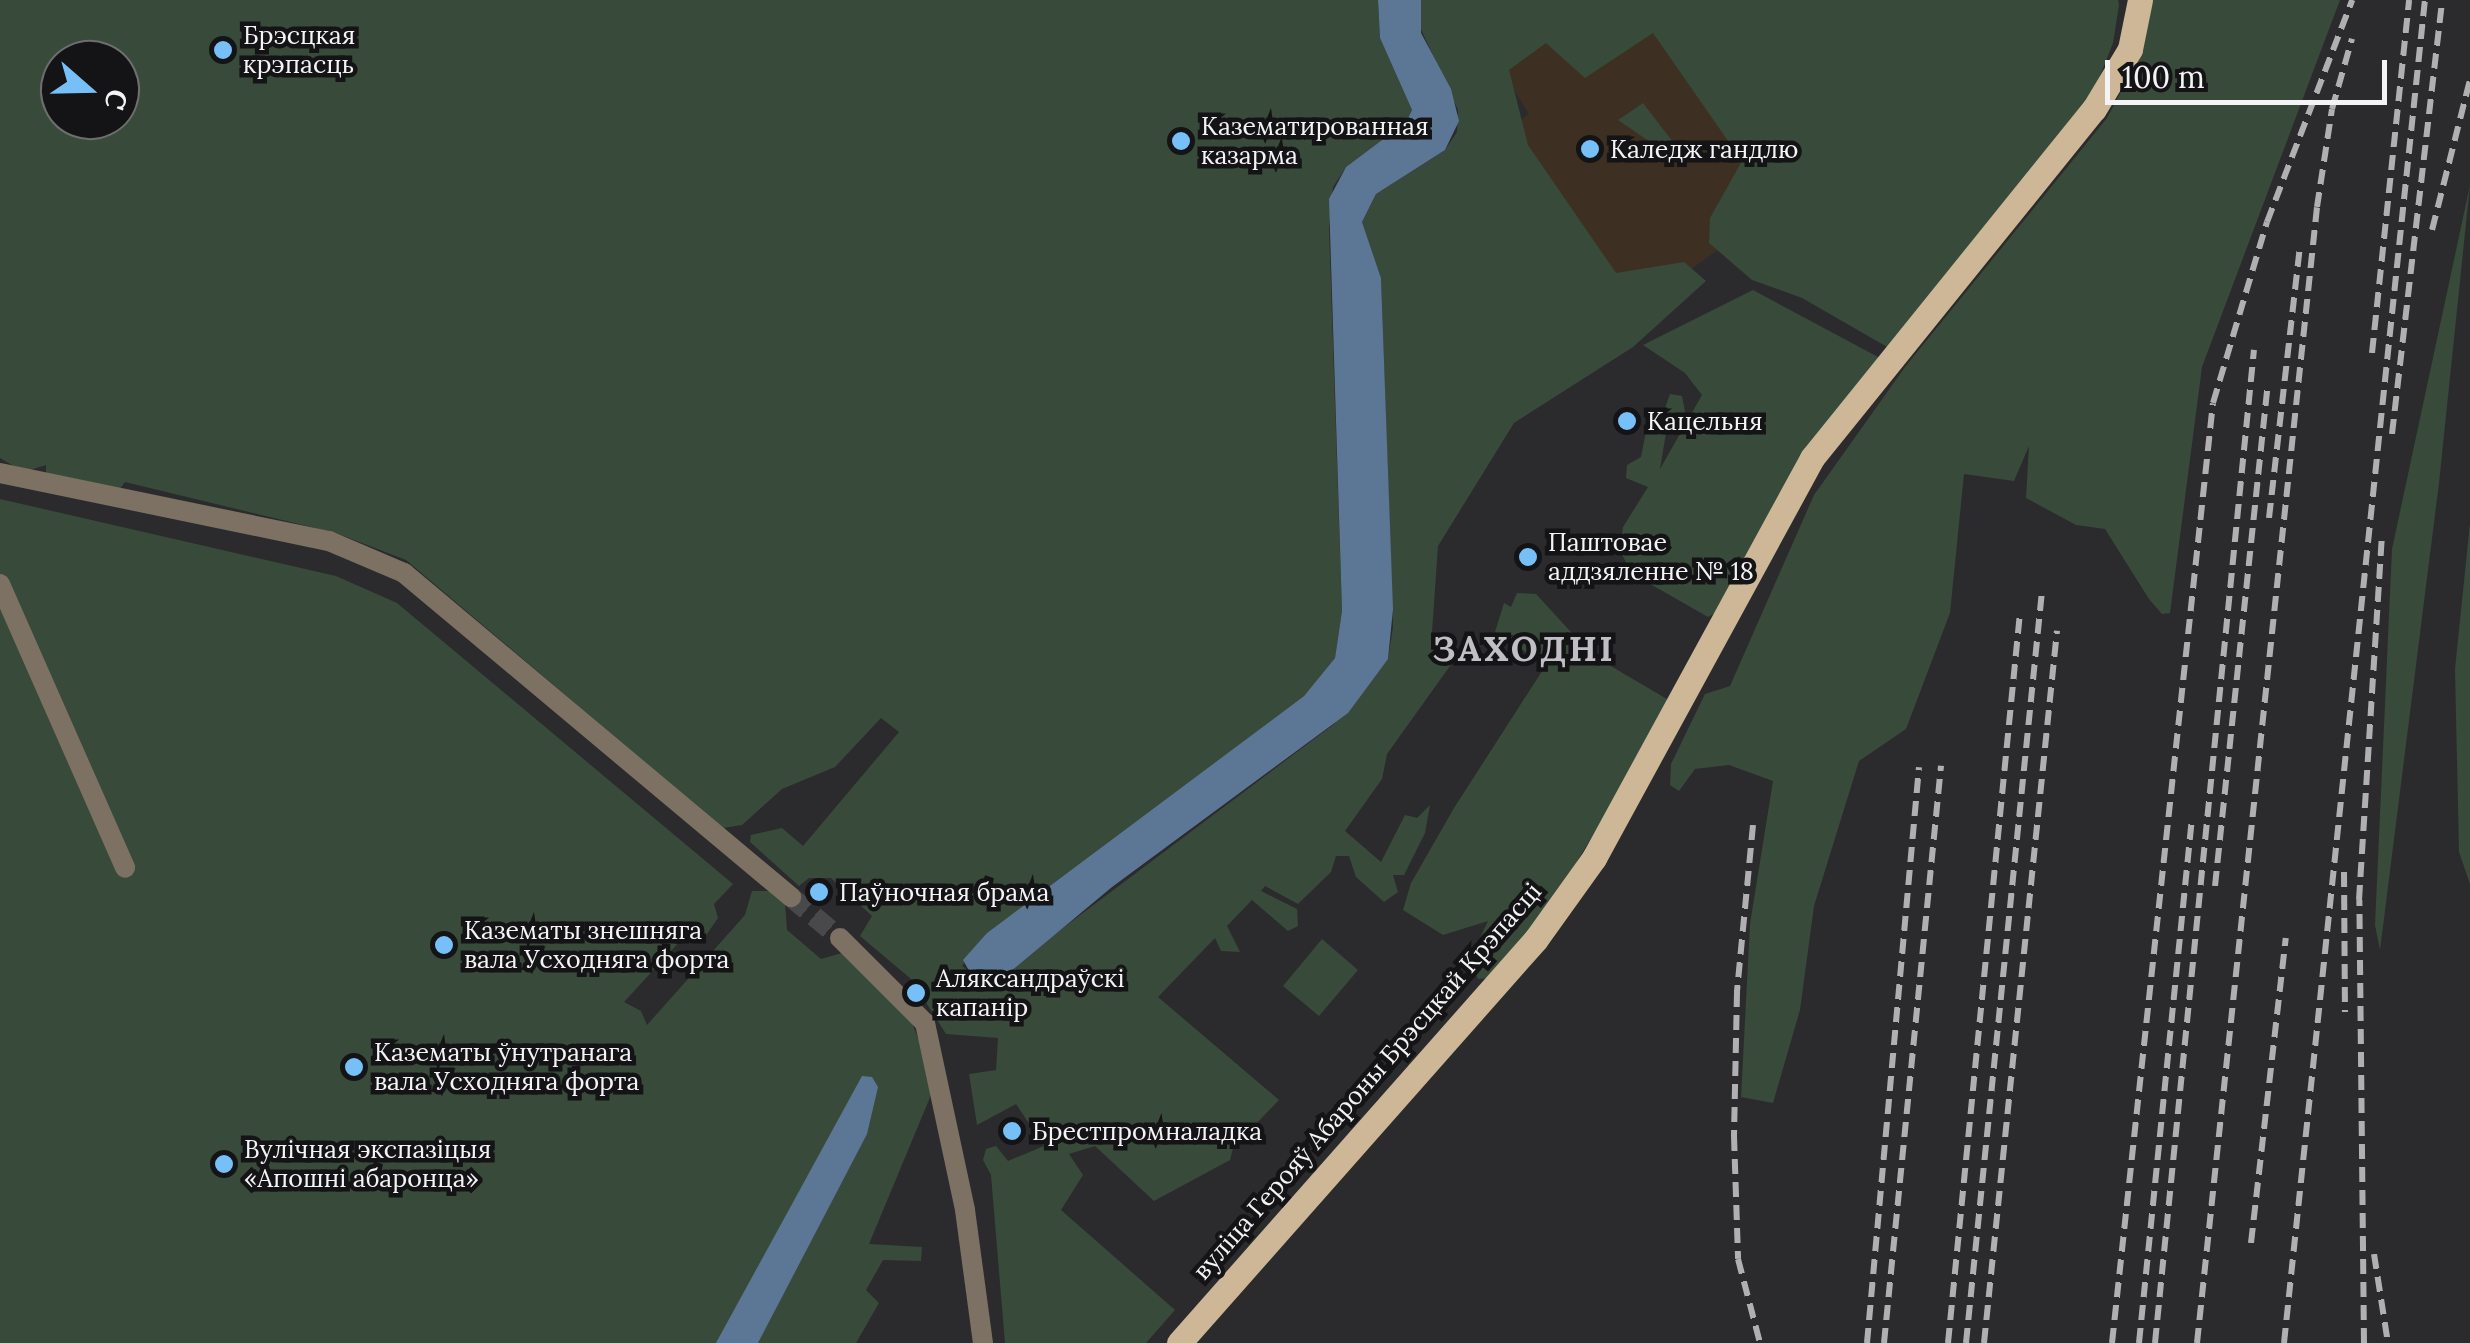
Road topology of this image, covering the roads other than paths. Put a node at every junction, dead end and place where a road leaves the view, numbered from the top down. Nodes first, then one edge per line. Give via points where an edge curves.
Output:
1 (2140, 0) edge
2 (0, 473) edge
3 (0, 584) edge
4 (124, 868) dead end
5 (791, 897) tunnel mouth
6 (840, 938) tunnel mouth
7 (983, 1343) edge
8 (1179, 1343) edge

1 - 8 main road, вуліца Герояў Абароны Брэсцкай Крэпасці via 2130,49 2104,96 1812,458 1594,858 1536,939
2 - 5 street via 330,541 404,573
3 - 4 street
6 - 7 street via 914,1006 938,1072

